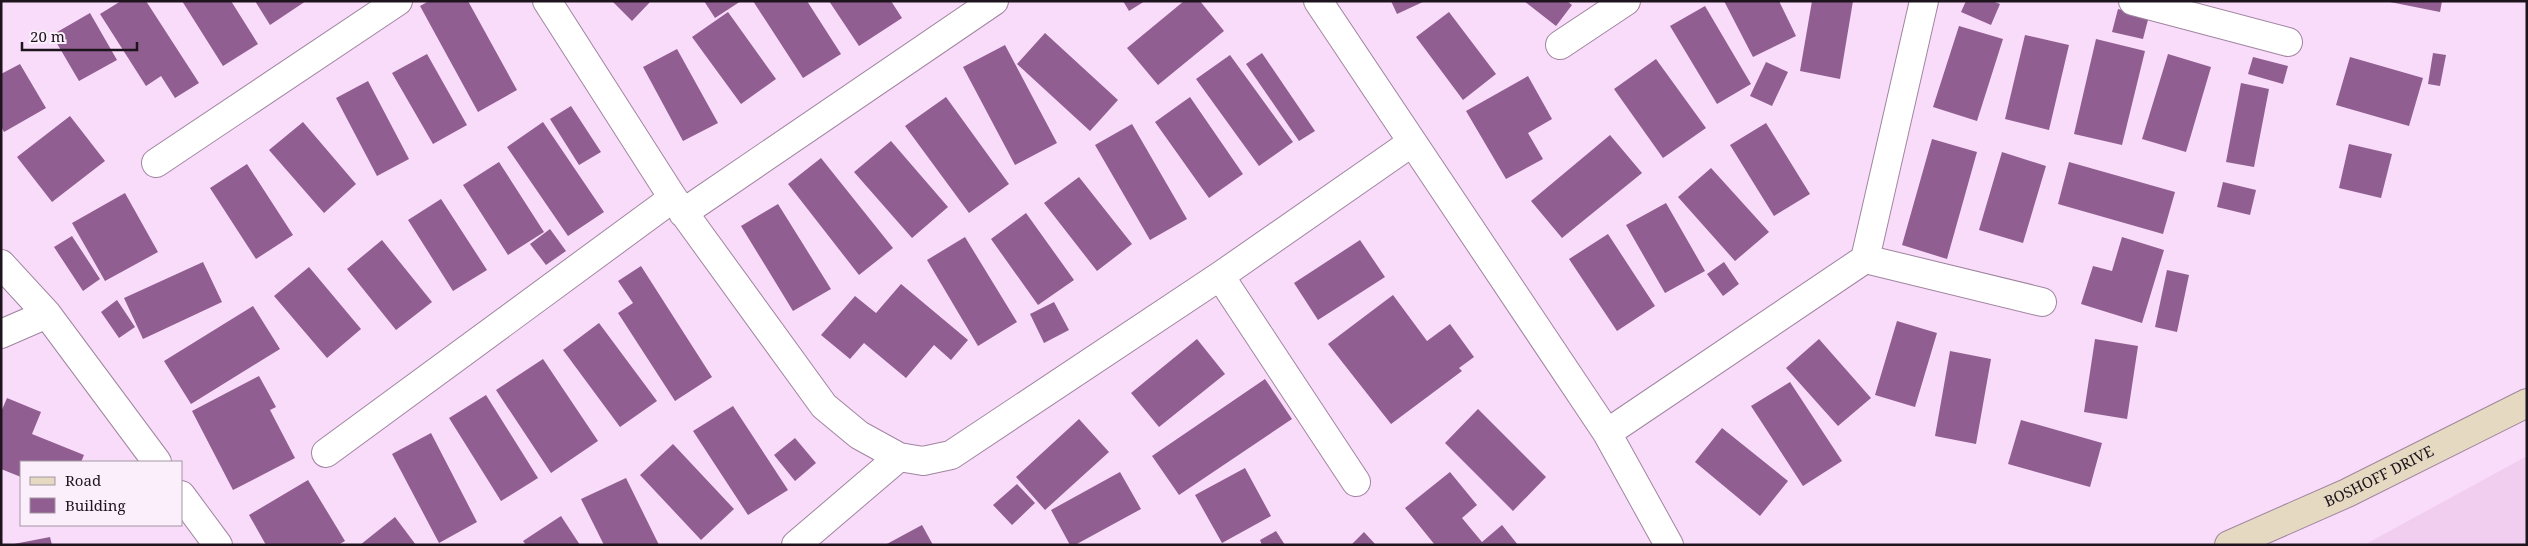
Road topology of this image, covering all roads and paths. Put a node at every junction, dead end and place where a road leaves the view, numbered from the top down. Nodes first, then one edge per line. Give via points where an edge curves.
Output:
1 (398, 1) edge
2 (547, 1) edge
3 (994, 1) edge
4 (1318, 1) edge
5 (1626, 1) edge
6 (1924, 1) edge
7 (2133, 1) edge
8 (2288, 42) dead end
9 (1560, 44) dead end
10 (1411, 143) junction
11 (156, 163) dead end
12 (678, 206) junction
13 (1865, 259) junction
14 (1, 264) edge
15 (1220, 276) junction
16 (2042, 302) dead end
17 (47, 314) junction
18 (1, 334) edge
19 (2527, 403) edge
20 (1607, 433) junction
21 (326, 453) dead end
22 (899, 457) junction
23 (156, 461) edge
24 (1356, 482) dead end
25 (182, 496) edge
26 (218, 545) edge
27 (796, 545) edge
28 (1669, 545) edge
29 (2229, 545) edge

1 - 11 street
2 - 12 street
3 - 12 street
4 - 10 street
5 - 9 street
6 - 13 street
7 - 8 street
10 - 15 street
10 - 20 street
12 - 21 street
12 - 22 street via 824,406 859,435
13 - 16 street
13 - 20 street
14 - 17 street
15 - 22 street via 951,455 923,461
15 - 24 street
17 - 18 street
17 - 23 street
19 - 29 main road, BOSHOFF DRIVE via 2346,493
20 - 28 street
22 - 27 street
25 - 26 street

